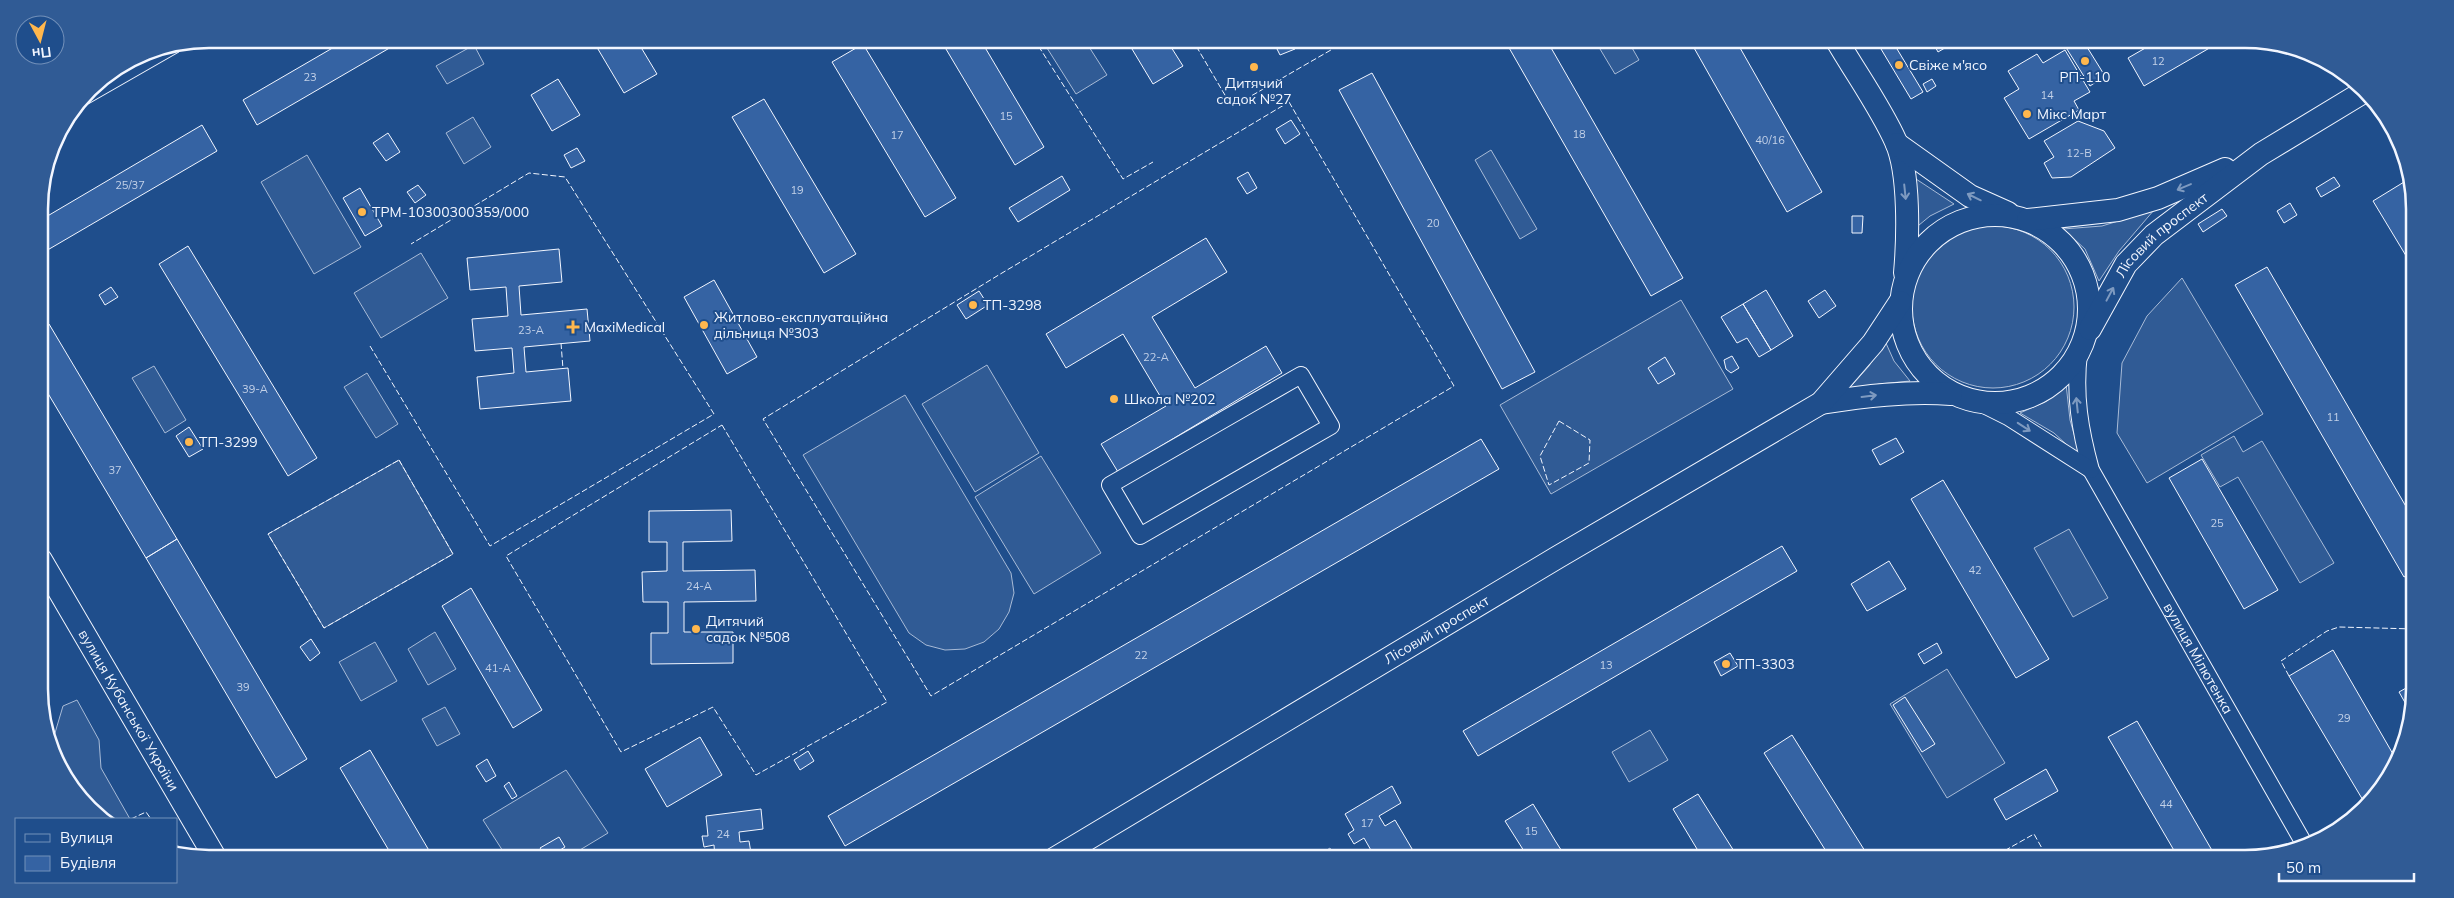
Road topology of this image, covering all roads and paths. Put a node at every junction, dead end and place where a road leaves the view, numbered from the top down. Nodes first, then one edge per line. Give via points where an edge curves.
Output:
1 (1841, 48) edge
2 (156, 56) edge
3 (106, 84) edge
4 (2359, 95) edge
5 (1897, 144) junction
6 (2261, 154) junction
7 (2023, 218) junction
8 (1902, 294) junction
9 (2083, 345) junction
10 (1953, 394) junction
11 (1821, 403) junction
12 (1982, 404) junction
13 (1331, 426) joint
14 (2091, 470) junction
15 (48, 572) edge
16 (2302, 840) edge
17 (211, 850) edge
18 (1069, 850) edge

1 - 5 street
2 - 3 street
4 - 6 street, Лісовий проспект
7 -> 5 street via 1970,196
5 -> 8 street via 1904,177 1908,241
6 -> 7 street, Лісовий проспект via 2158,198 2127,207 2084,215
9 -> 6 street, Лісовий проспект via 2126,264 2154,235
7 - 8 street, Лісовий проспект via 2000,215 1973,217 1947,227 1926,244 1910,267
7 - 9 street via 2060,240 2078,262 2088,290 2090,318
8 - 10 street via 1903,333 1914,358 1931,379
8 - 11 street, Лісовий проспект via 1856,364
9 - 12 street, Лісовий проспект via 2064,376 2042,392 2016,402
14 -> 9 street, вулиця Мілютенка via 2077,405 2076,382
11 -> 10 street, Лісовий проспект via 1907,392
10 - 12 street
11 - 18 street, Лісовий проспект
12 -> 14 street, вулиця Мілютенка
13 - 13 street via 1140,536 1110,485 1301,374
14 - 16 street, вулиця Мілютенка
15 - 17 street, вулиця Кубанської України

